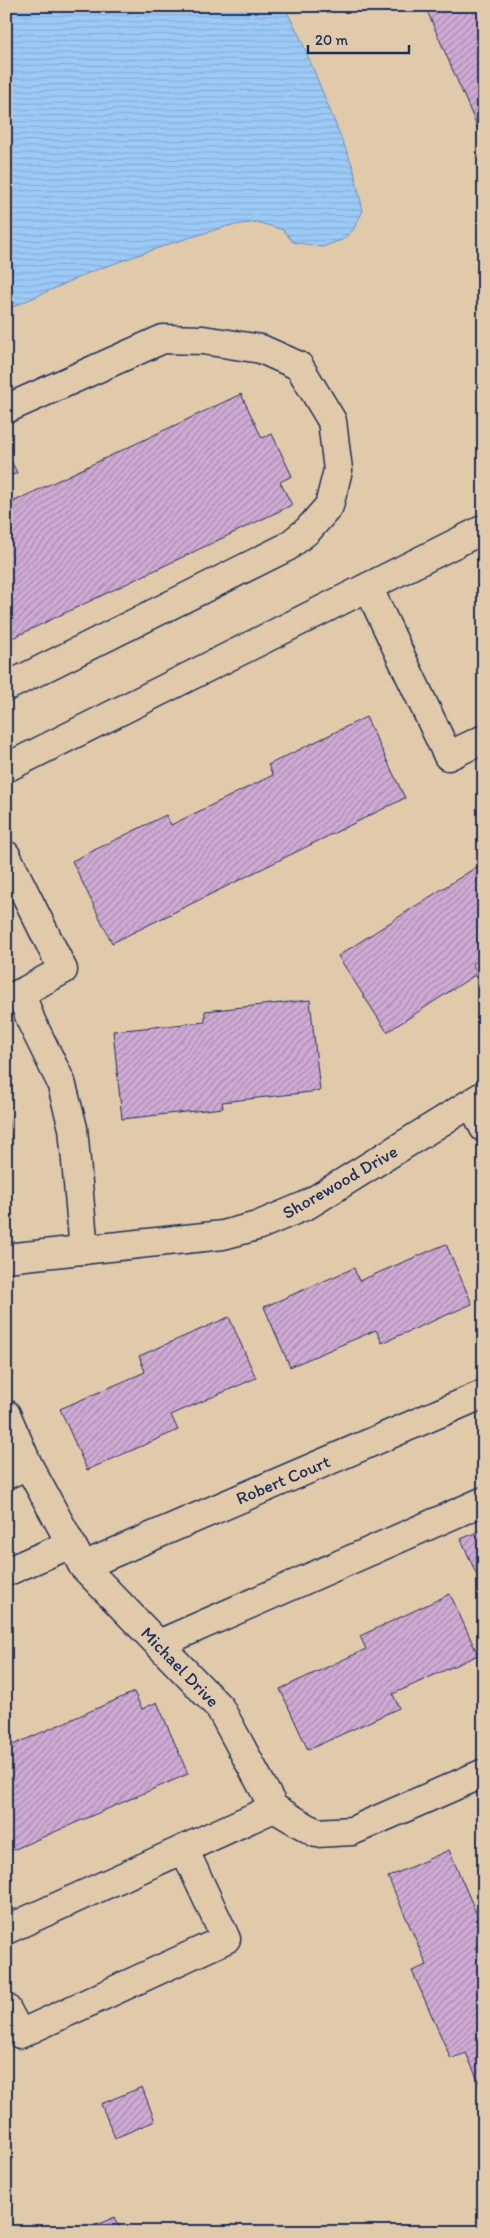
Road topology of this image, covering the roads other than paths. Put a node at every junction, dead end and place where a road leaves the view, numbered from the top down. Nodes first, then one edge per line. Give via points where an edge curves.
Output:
1 (6, 409) edge
2 (484, 530) edge
3 (368, 588) junction
4 (6, 687) edge
5 (484, 739) edge
6 (6, 768) edge
7 (6, 855) edge
8 (14, 996) edge
9 (478, 1099) edge
10 (484, 1128) edge
11 (84, 1250) junction
12 (6, 1258) edge
13 (484, 1394) edge
14 (6, 1414) edge
15 (17, 1470) edge
16 (484, 1501) edge
17 (77, 1555) junction
18 (6, 1572) edge
19 (159, 1644) junction
20 (484, 1773) edge
21 (274, 1808) junction
22 (184, 1849) junction
23 (6, 1930) edge
24 (6, 2008) edge

1 - 4 street via 163,339 203,340 261,349 300,366 332,421 338,470 329,506 308,530 287,547
2 - 3 street
3 - 5 street via 448,756
3 - 6 street
7 - 8 street via 63,970
8 - 11 street via 31,1020 61,1082 73,1128
9 - 10 street
9 - 11 street, Shorewood Drive via 307,1205 257,1226 223,1235
11 - 12 street, Shorewood Drive
13 - 17 street, Robert Court
14 - 15 street, Michael Drive
15 - 17 street, Michael Drive
16 - 19 street
17 - 18 street, Robert Court
17 - 19 street, Michael Drive
19 - 21 street, Michael Drive via 220,1708
20 - 21 street via 352,1832 316,1833
21 - 22 street
22 - 23 street
22 - 24 street via 226,1939 20,2034

